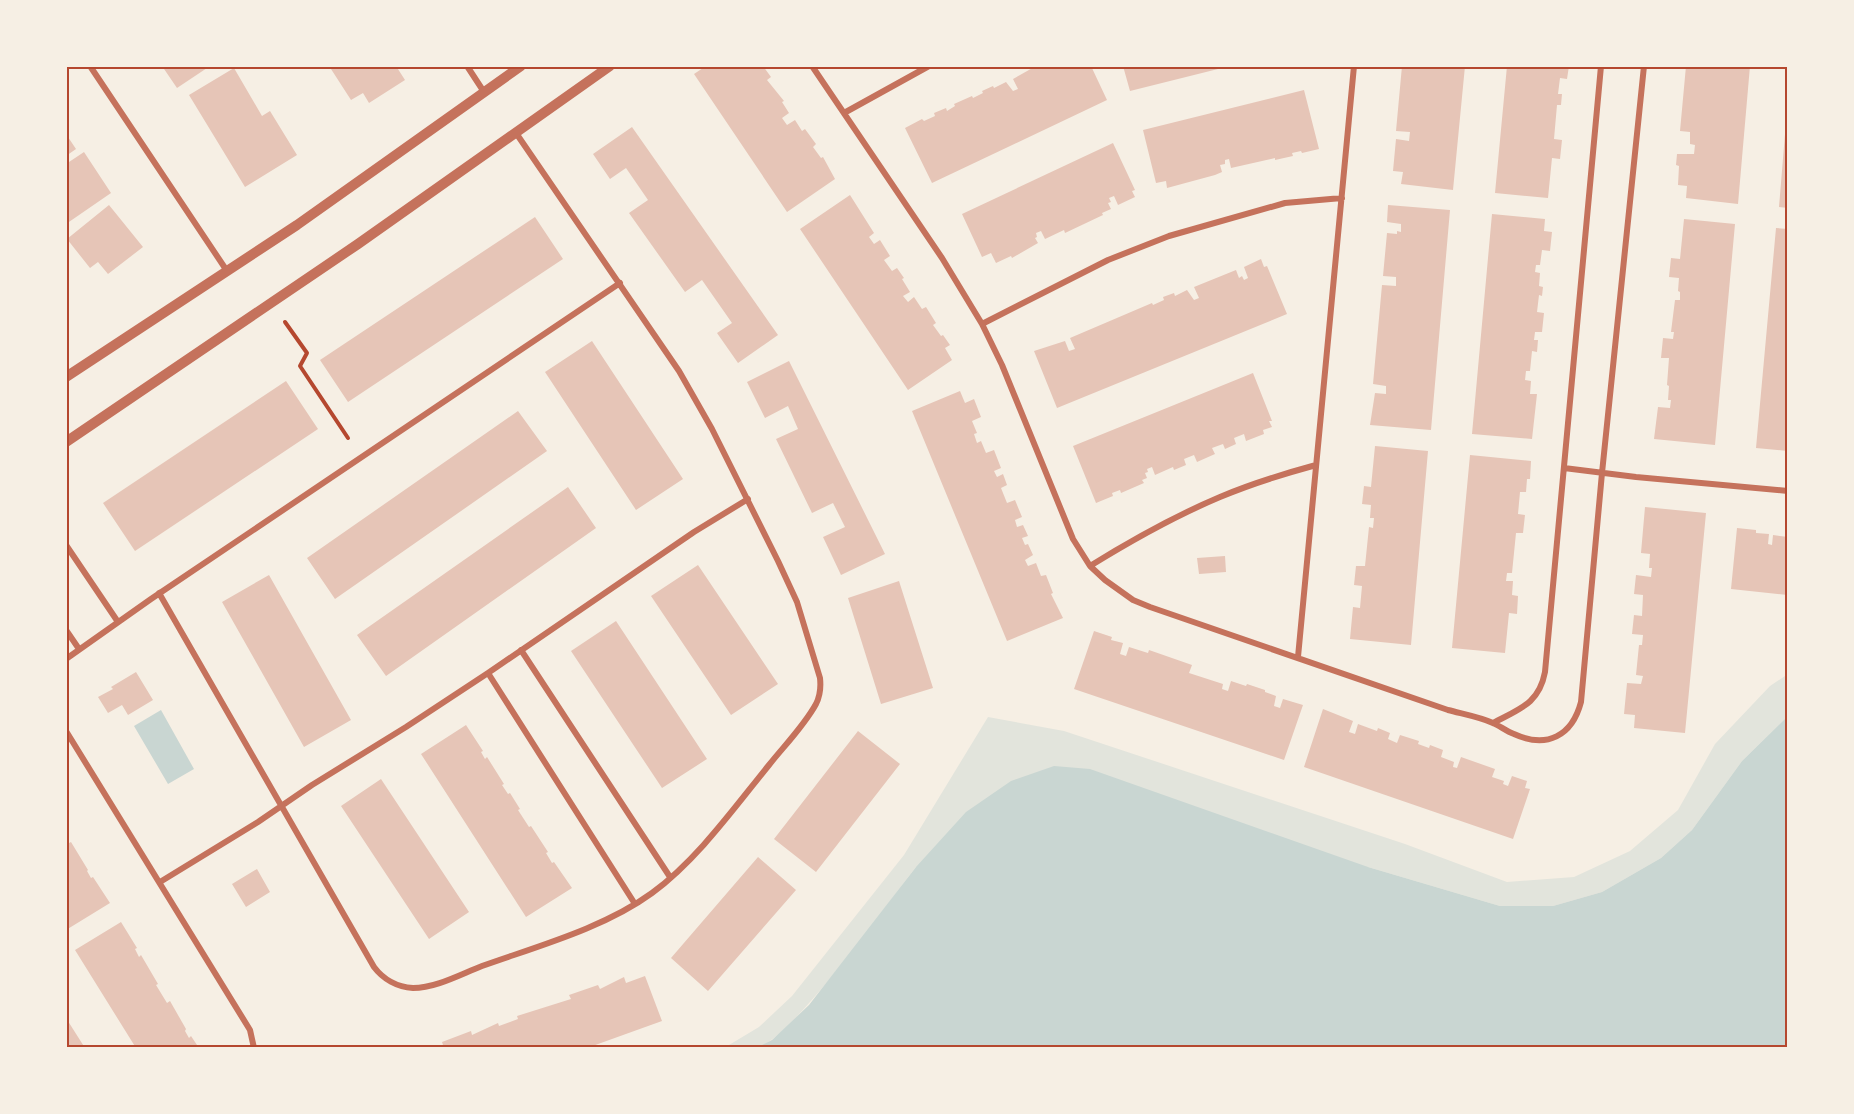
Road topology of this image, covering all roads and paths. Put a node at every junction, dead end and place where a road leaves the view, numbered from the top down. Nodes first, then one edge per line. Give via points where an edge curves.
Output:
1 (90, 66) edge
2 (467, 66) edge
3 (521, 66) edge
4 (610, 66) edge
5 (812, 66) edge
6 (929, 66) edge
7 (1354, 66) edge
8 (1601, 66) edge
9 (1644, 66) edge
10 (484, 92) junction
11 (844, 113) junction
12 (516, 133) junction
13 (1342, 198) junction
14 (227, 271) junction
15 (620, 283) junction
16 (285, 322) dead end
17 (982, 324) junction
18 (66, 377) edge
19 (348, 438) dead end
20 (66, 442) edge
21 (1316, 465) junction
22 (1564, 468) junction
23 (1602, 473) junction
24 (1788, 491) edge
25 (748, 499) junction
26 (66, 545) edge
27 (1090, 566) junction
28 (159, 593) junction
29 (118, 622) junction
30 (66, 630) edge
31 (80, 649) junction
32 (521, 650) junction
33 (1298, 657) junction
34 (66, 659) edge
35 (488, 673) junction
36 (1493, 723) junction
37 (66, 731) edge
38 (282, 806) junction
39 (670, 877) junction
40 (160, 882) junction
41 (635, 904) junction
42 (254, 1048) edge

1 - 14 street
2 - 10 street
3 - 10 street
4 - 12 street
5 - 11 street
6 - 11 street
7 - 13 street
8 - 22 street
9 - 23 street
10 - 14 street
11 - 17 street
12 - 15 street
12 - 20 street
13 - 17 street via 1285,203 1169,236 1108,260
13 - 21 street
14 - 18 street
15 - 25 street via 698,403
15 - 28 street
16 - 19 path via 307,353 300,366
17 - 27 street via 1073,539
21 - 27 street via 1258,482 1195,508
21 - 33 street
22 - 23 street
22 - 36 street via 1543,682 1525,706
23 - 24 street
23 - 36 street via 1578,715 1574,723 1552,739 1513,734
25 - 32 street via 694,531
25 - 39 street via 797,602 819,671 819,694 803,723 752,786
26 - 29 street
27 - 33 street via 1119,591 1150,607
28 - 29 street
28 - 38 street
29 - 31 street
30 - 31 street
31 - 34 street
32 - 35 street
32 - 39 street
33 - 36 street
35 - 38 street
35 - 41 street
37 - 40 street
38 - 40 street
38 - 41 street via 374,967 399,985 416,988 435,983 577,932
39 - 41 street
40 - 42 street via 250,1030

